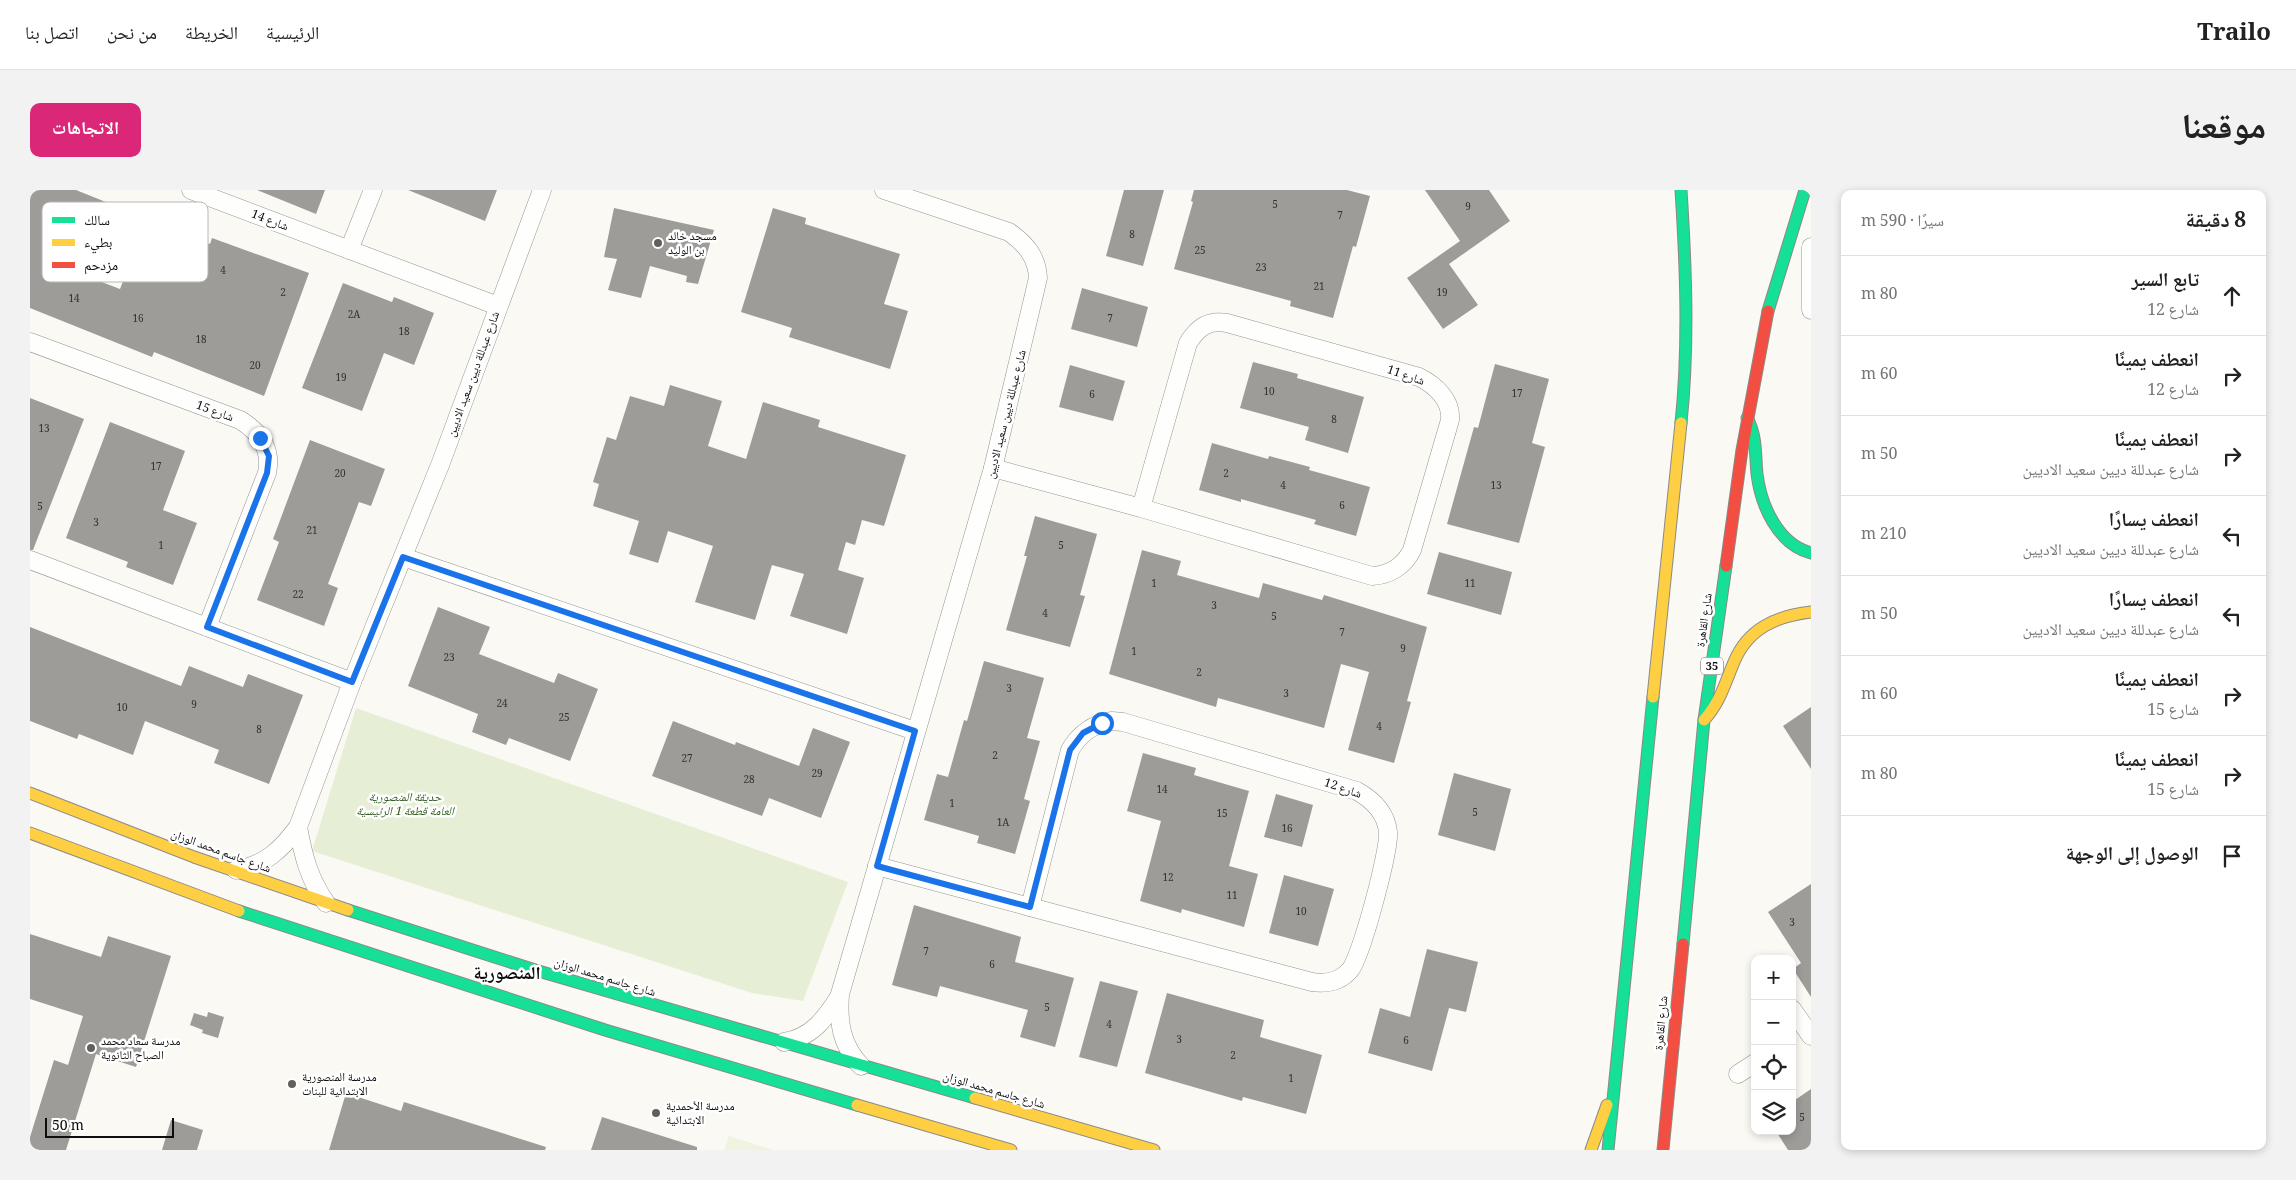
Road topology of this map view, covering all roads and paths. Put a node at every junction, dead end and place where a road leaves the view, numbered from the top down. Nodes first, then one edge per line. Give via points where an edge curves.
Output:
1 (191, 190) edge
2 (373, 190) edge
3 (542, 190) edge
4 (884, 190) edge
5 (1681, 190) edge
6 (1805, 190) edge
7 (1811, 247) edge
8 (349, 250) junction
9 (498, 306) junction
10 (1811, 310) edge
11 (30, 342) edge
12 (1747, 418) junction
13 (992, 468) junction
14 (1141, 508) junction
15 (1811, 553) edge
16 (403, 557) junction
17 (30, 560) edge
18 (1811, 612) edge
19 (207, 627) junction
20 (352, 682) junction
21 (1704, 720) junction
22 (915, 731) junction
23 (30, 793) edge
24 (298, 827) junction
25 (30, 833) edge
26 (153, 841) junction
27 (159, 855) dead end
28 (194, 857) junction
29 (184, 863) dead end
30 (877, 866) junction
31 (154, 869) dead end
32 (236, 870) junction
33 (179, 874) dead end
34 (141, 875) junction
35 (186, 891) junction
36 (326, 903) junction
37 (1030, 907) junction
38 (492, 955) junction
39 (494, 968) dead end
40 (535, 970) junction
41 (524, 977) dead end
42 (489, 980) dead end
43 (472, 988) junction
44 (519, 988) dead end
45 (840, 994) junction
46 (525, 1005) junction
47 (1796, 1018) edge
48 (1803, 1035) edge
49 (781, 1043) junction
50 (862, 1066) junction
51 (1751, 1066) edge
52 (1738, 1074) dead end
53 (1614, 1086) junction
54 (963, 1137) junction
55 (973, 1150) edge
56 (1010, 1150) edge
57 (1154, 1150) edge
58 (1591, 1150) edge
59 (1608, 1150) edge
60 (1663, 1150) edge

1 - 8 street, شارع 14
2 - 8 street
3 - 9 street, شارع عبدللة ديين سعيد الاديين
4 - 13 street, شارع عبدللة ديين سعيد الاديين via 1010,232 1025,244 1035,261 1036,293
5 - 53 street via 1686,330 1682,412
6 - 12 street, شارع القاهرة / 35 via 1768,312
7 - 10 street
8 - 9 street, شارع 14
9 - 16 street, شارع عبدللة ديين سعيد الاديين
11 - 19 street, شارع 15 via 240,420 264,443 269,456 267,473
12 - 15 street via 1757,437 1756,457 1764,508 1781,535 1791,544
12 - 21 street, شارع القاهرة / 35
13 - 14 street, شارع 11
13 - 22 street, شارع عبدللة ديين سعيد الاديين
14 - 14 street, شارع 11 via 1372,576 1387,574 1403,564 1412,550 1450,420 1448,405 1437,390 1419,377 1227,323 1206,324 1188,343
16 - 20 street, شارع عبدللة ديين سعيد الاديين
16 - 22 street
17 - 19 street
18 - 21 street via 1783,616 1746,642 1734,661 1721,698
19 - 20 street
20 - 24 street, شارع عبدللة ديين سعيد الاديين
21 - 60 street, شارع القاهرة / 35
22 - 30 street, شارع عبدللة ديين سعيد الاديين
23 - 26 street, شارع جاسم محمد الوزان
24 - 32 street, شارع عبدللة ديين سعيد الاديين via 268,860
24 - 36 street via 305,863
25 - 34 street
26 - 27 street
26 - 28 street, شارع جاسم محمد الوزان
28 - 29 street
28 - 32 street, شارع جاسم محمد الوزان
30 - 37 street, شارع 12
30 - 45 street, شارع عبدللة ديين سعيد الاديين
31 - 34 street
32 - 36 street, شارع جاسم محمد الوزان
33 - 35 street
34 - 35 street
35 - 43 street via 239,912
36 - 38 street, شارع جاسم محمد الوزان
37 - 37 street, شارع 12 via 1312,982 1333,982 1346,974 1358,956 1388,843 1386,822 1375,803 1357,791 1123,722 1102,723 1083,733 1070,750
38 - 39 street
38 - 40 street, شارع جاسم محمد الوزان
40 - 41 street
40 - 49 street, شارع جاسم محمد الوزان
42 - 43 street
43 - 46 street
44 - 46 street
45 - 49 street, شارع عبدللة ديين سعيد الاديين via 816,1028 802,1037
45 - 50 street, شارع عبدللة ديين سعيد الاديين via 838,1015 844,1042
46 - 54 street
47 - 48 street
49 - 50 street, شارع جاسم محمد الوزان
50 - 57 street, شارع جاسم محمد الوزان
51 - 52 street
53 - 58 street
53 - 59 street
54 - 55 street
54 - 56 street

